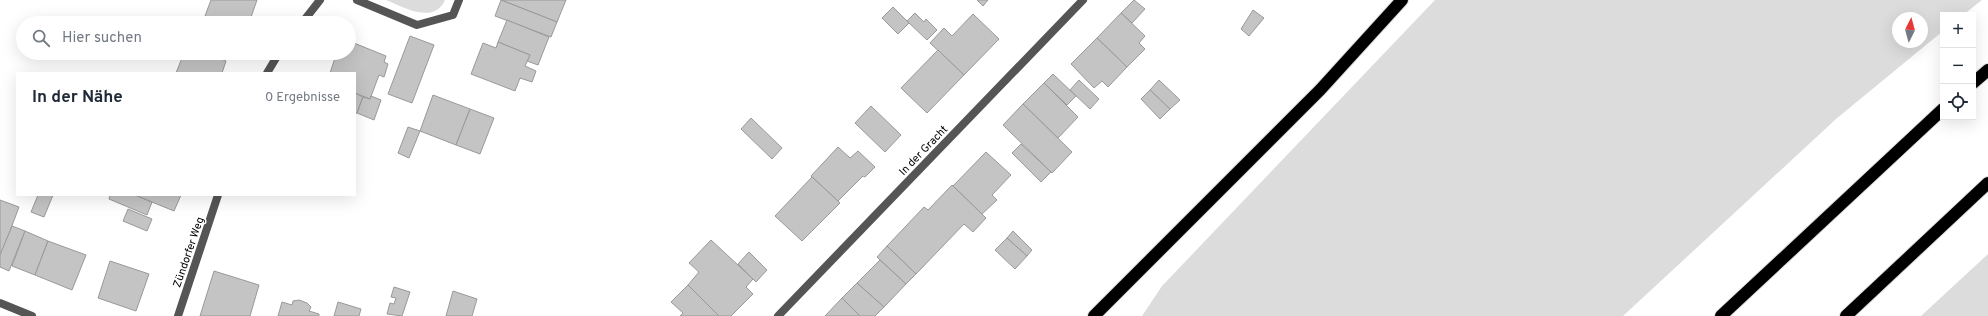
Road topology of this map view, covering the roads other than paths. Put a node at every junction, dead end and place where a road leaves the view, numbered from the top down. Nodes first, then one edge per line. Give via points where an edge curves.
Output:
1 (320, 0) edge
2 (357, 0) edge
3 (459, 0) edge
4 (1083, 0) edge
5 (1402, 0) edge
6 (307, 16) edge
7 (275, 60) edge
8 (1988, 70) edge
9 (268, 72) edge
10 (1976, 80) edge
11 (1940, 112) edge
12 (1988, 183) edge
13 (218, 196) edge
14 (0, 303) edge
15 (32, 316) edge
16 (178, 316) edge
17 (778, 316) edge
18 (1094, 316) edge
19 (1721, 316) edge
20 (1846, 316) edge

1 - 6 street
2 - 3 street via 417,25 453,15
4 - 17 street, In der Gracht
5 - 18 highway via 1320,90
7 - 9 street
8 - 10 highway
11 - 19 highway
12 - 20 highway
13 - 16 street, Zündorfer Weg
14 - 15 street

